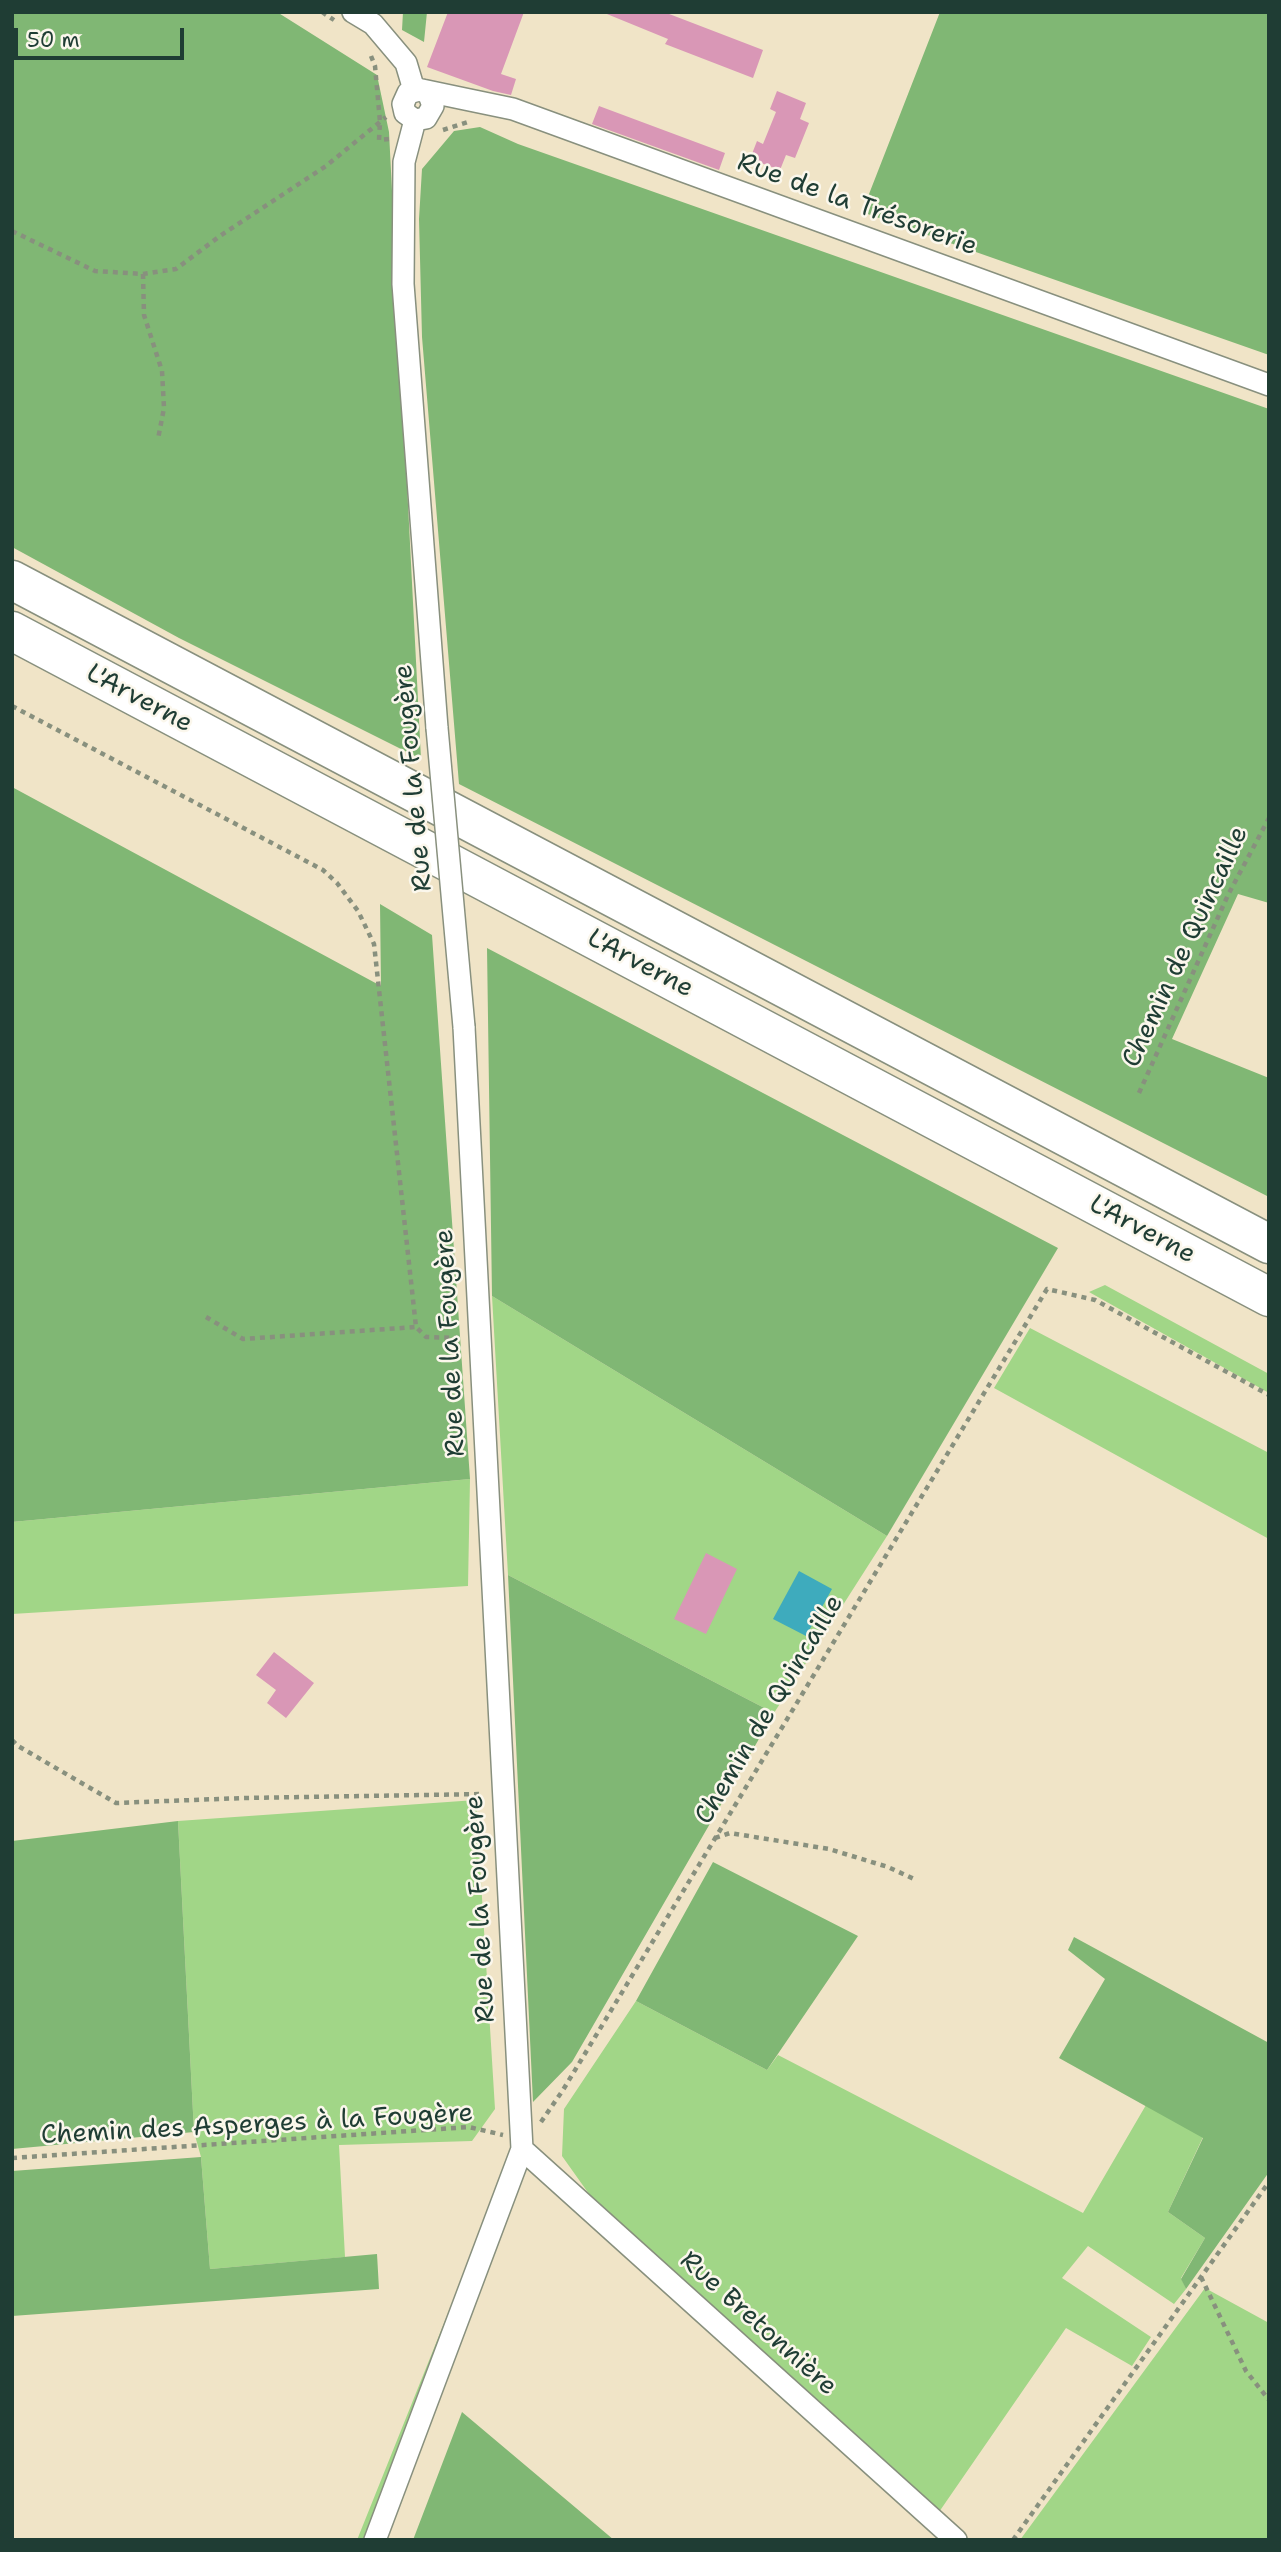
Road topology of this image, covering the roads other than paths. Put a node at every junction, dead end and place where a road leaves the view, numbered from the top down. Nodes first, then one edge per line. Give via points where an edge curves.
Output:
1 (345, 17) edge
2 (412, 108) junction
3 (1269, 385) edge
4 (12, 580) edge
5 (12, 631) edge
6 (1269, 1244) edge
7 (1269, 1297) edge
8 (512, 2149) junction
9 (375, 2540) edge
10 (956, 2540) edge

1 - 2 street via 373,24 406,63
2 - 3 street, Rue de la Trésorerie via 513,109
2 - 8 street, Rue de la Fougère, bridge via 404,162 403,284 464,1027 502,1794
4 - 6 highway, L'Arverne
5 - 7 highway, L'Arverne
8 - 9 street, Rue de la Fougère
8 - 10 street, Rue Bretonnière

